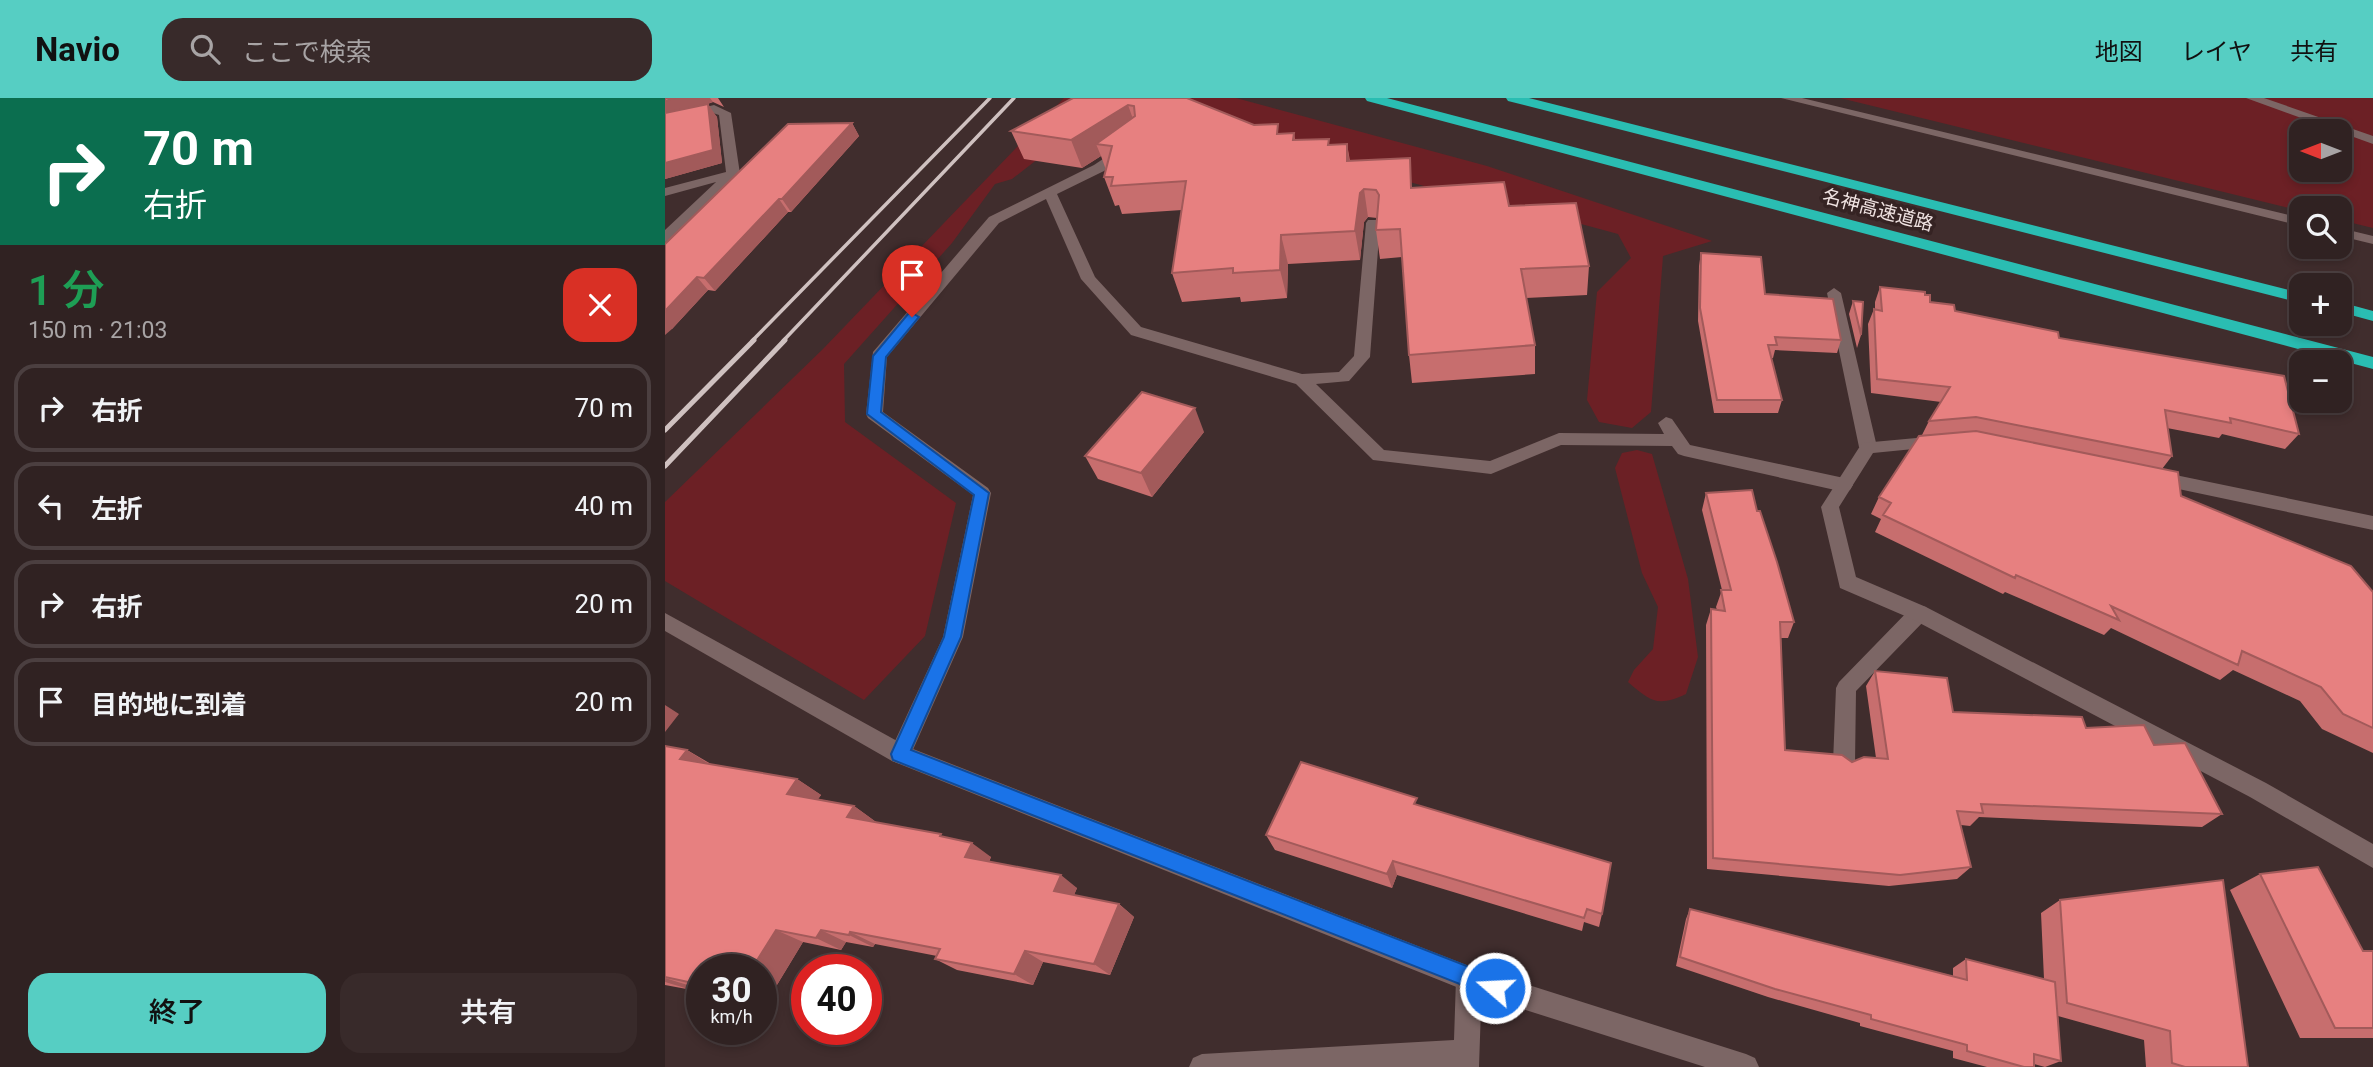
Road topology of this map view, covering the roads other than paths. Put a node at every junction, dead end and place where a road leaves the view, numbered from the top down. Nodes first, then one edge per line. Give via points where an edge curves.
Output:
1 (1372, 98) edge
2 (1513, 98) edge
3 (1787, 98) edge
4 (2252, 98) edge
5 (665, 121) edge
6 (1139, 139) edge
7 (2373, 140) edge
8 (733, 174) junction
9 (665, 192) edge
10 (1050, 192) junction
11 (2289, 219) edge
12 (1373, 223) dead end
13 (2352, 235) edge
14 (665, 238) edge
15 (2373, 240) edge
16 (1834, 293) dead end
17 (2289, 295) edge
18 (2352, 310) edge
19 (2373, 316) edge
20 (2373, 363) edge
21 (1302, 380) junction
22 (1666, 423) dead end
23 (1677, 439) junction
24 (1955, 440) edge
25 (1868, 447) junction
26 (2143, 476) edge
27 (1844, 485) junction
28 (2373, 523) edge
29 (1919, 613) junction
30 (665, 621) edge
31 (900, 754) junction
32 (1844, 763) edge
33 (2373, 857) edge
34 (1469, 979) junction
35 (1466, 1060) edge
36 (1202, 1067) edge
37 (1746, 1067) edge

1 - 20 highway, 名神高速道路
2 - 17 highway, 名神高速道路
3 - 11 street
4 - 7 street
5 - 8 street via 713,109 725,113
6 - 10 street via 1099,167
8 - 9 street
8 - 14 street
10 - 21 street via 1088,279 1136,331
10 - 31 street via 994,220 880,356 874,414 982,493 953,637
12 - 21 street via 1362,356 1343,377
13 - 15 street
16 - 25 street
18 - 19 highway
21 - 23 street via 1379,456 1491,468 1559,439
22 - 23 street
23 - 27 street via 1684,450
24 - 25 street
25 - 27 street
26 - 28 street
27 - 29 street via 1830,507 1847,582
29 - 32 street via 1846,688
29 - 33 street via 2258,790
30 - 31 street
31 - 34 street
34 - 35 street
34 - 37 street
35 - 36 street

